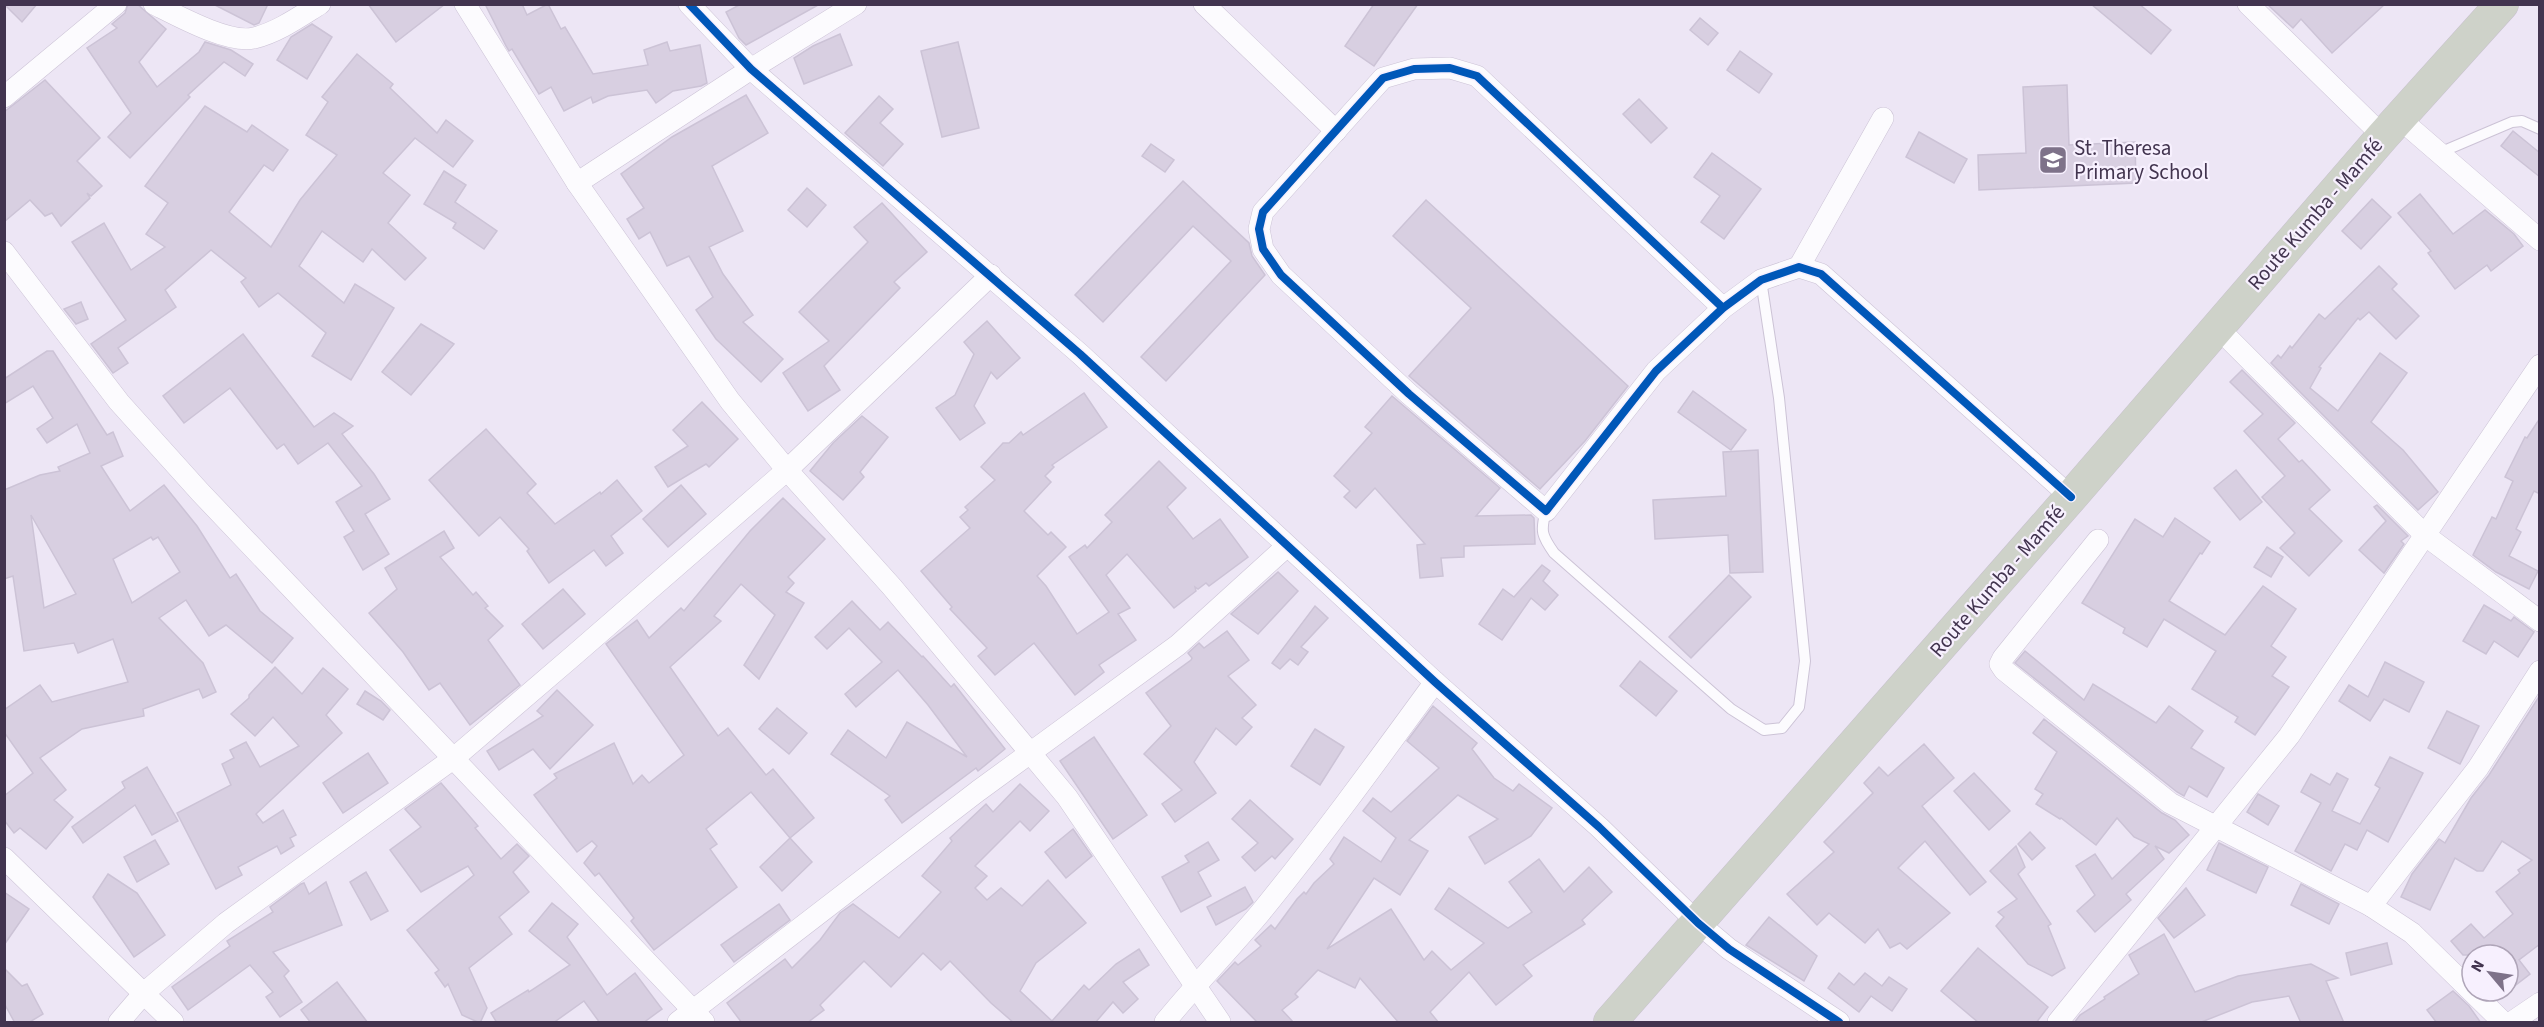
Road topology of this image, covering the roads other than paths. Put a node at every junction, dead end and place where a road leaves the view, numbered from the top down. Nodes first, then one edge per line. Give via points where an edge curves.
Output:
1 (116, 4) edge
2 (154, 4) edge
3 (320, 4) edge
4 (465, 4) edge
5 (689, 4) edge
6 (856, 4) edge
7 (1204, 4) edge
8 (2248, 4) edge
9 (2502, 4) edge
10 (751, 69) junction
11 (4, 97) edge
12 (1883, 118) dead end
13 (2392, 127) junction
14 (2540, 129) edge
15 (1336, 131) junction
16 (2439, 153) junction
17 (578, 183) junction
18 (2540, 240) edge
19 (4, 252) edge
20 (1799, 267) junction
21 (991, 275) junction
22 (1761, 280) junction
23 (1723, 308) junction
24 (2217, 327) junction
25 (2540, 365) edge
26 (787, 470) junction
27 (2071, 497) junction
28 (1546, 511) junction
29 (2426, 536) junction
30 (2098, 540) dead end
31 (1287, 546) junction
32 (2540, 621) edge
33 (2540, 671) edge
34 (1435, 682) junction
35 (1030, 753) junction
36 (454, 758) junction
37 (2218, 826) junction
38 (4, 858) edge
39 (2371, 906) junction
40 (1698, 922) junction
41 (1195, 986) junction
42 (144, 993) junction
43 (2540, 1003) edge
44 (692, 1019) edge
45 (119, 1023) edge
46 (173, 1023) edge
47 (1165, 1023) edge
48 (1220, 1023) edge
49 (1610, 1023) edge
50 (1839, 1023) edge
51 (2058, 1023) edge
52 (2503, 1023) edge
53 (2512, 1023) edge

1 - 11 street
2 - 3 street via 204,28 251,39 276,31
4 - 17 street
5 - 10 street
6 - 10 street
7 - 15 street
8 - 13 street
9 - 13 highway, Route Kumba - Mamfé
10 - 17 street
10 - 21 street
12 - 20 street
13 - 16 street
13 - 24 highway, Route Kumba - Mamfé
14 - 16 lane via 2522,121 2512,122
15 - 23 street via 1383,78 1414,69 1450,68 1477,76
15 - 28 street via 1263,212 1259,229 1263,249 1281,275 1401,386
16 - 18 street
17 - 26 street via 730,401
19 - 36 street via 119,402
20 - 22 street
20 - 27 street via 1821,274
21 - 26 street
21 - 31 street
22 - 23 street
22 - 28 lane via 1779,398 1804,662 1799,707 1782,728 1764,730 1731,709 1554,553 1541,526
23 - 28 street via 1656,371
24 - 27 highway, Route Kumba - Mamfé
24 - 29 street
25 - 29 street
26 - 35 street via 892,587
26 - 36 street
27 - 40 highway, Route Kumba - Mamfé
29 - 32 street
29 - 37 street via 2289,736
30 - 37 street via 2001,664 2170,803
31 - 34 street
31 - 35 street via 1178,645
33 - 39 street via 2478,768
34 - 40 street
34 - 41 street via 1260,913
35 - 41 street via 1067,797
35 - 44 street via 978,790
36 - 42 street via 225,923
36 - 44 street
37 - 39 street
37 - 51 street
38 - 42 street
39 - 52 street via 2412,933
40 - 49 highway, Route Kumba - Mamfé
40 - 50 street via 1730,949
41 - 47 street
41 - 48 street
42 - 45 street
42 - 46 street
43 - 53 street

